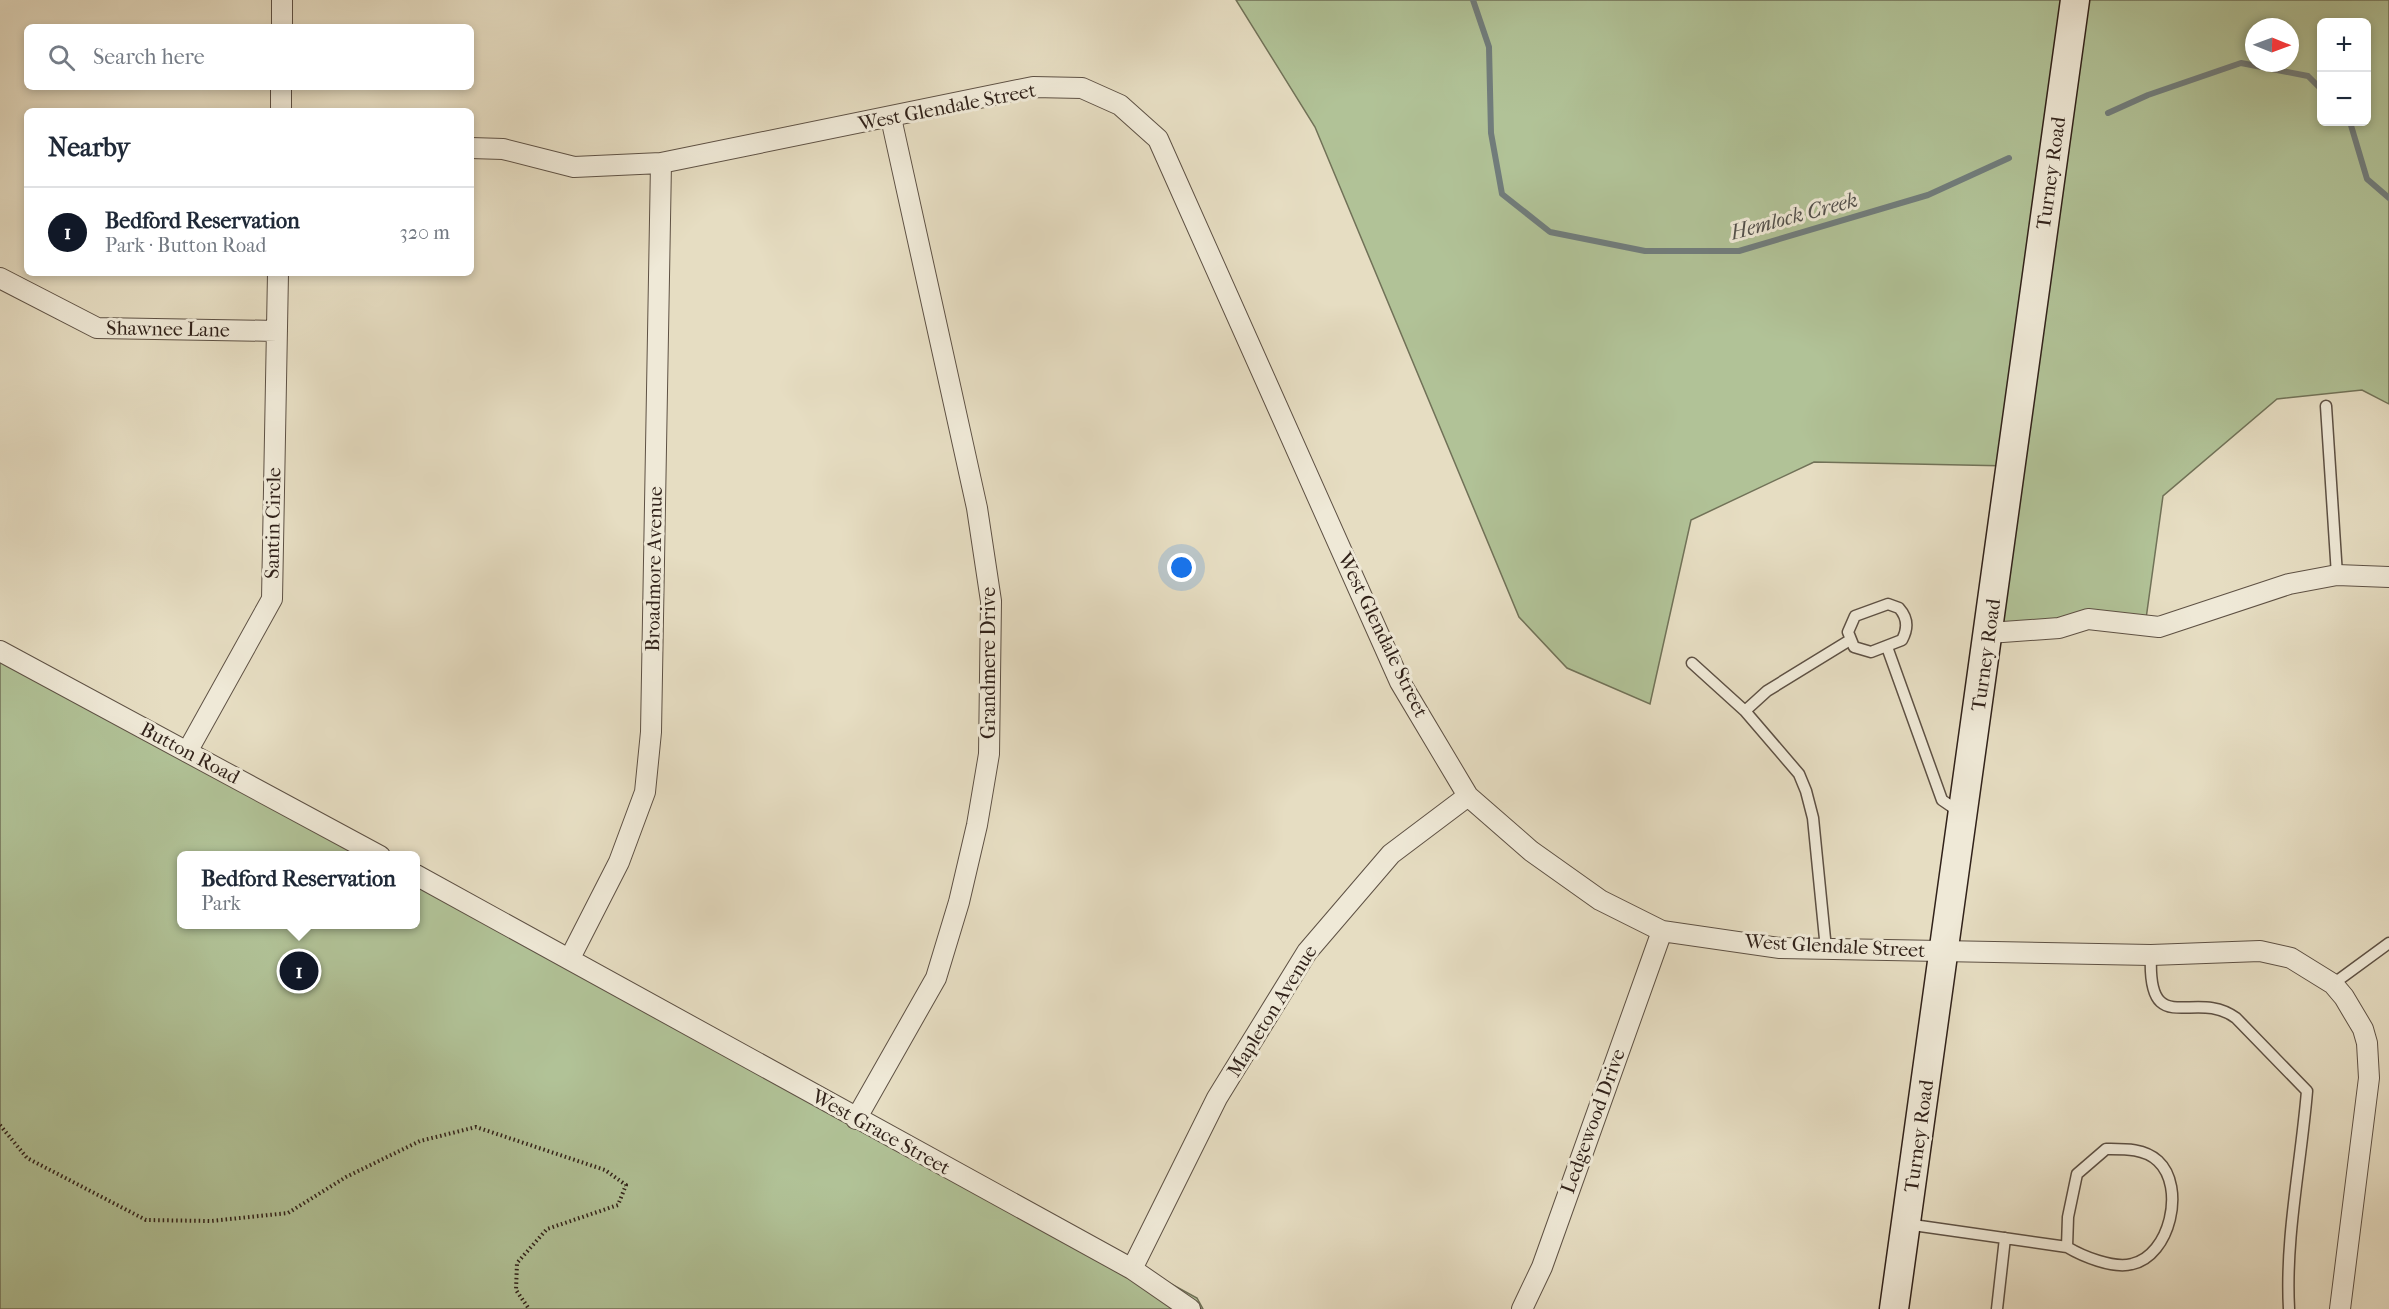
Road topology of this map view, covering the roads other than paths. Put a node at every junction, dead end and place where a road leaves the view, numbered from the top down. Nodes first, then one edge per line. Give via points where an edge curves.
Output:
1 (282, 0) edge
2 (2075, 0) edge
3 (282, 24) edge
4 (281, 90) edge
5 (280, 108) edge
6 (891, 118) junction
7 (474, 148) edge
8 (661, 163) junction
9 (278, 276) edge
10 (0, 278) edge
11 (277, 331) junction
12 (2326, 406) dead end
13 (2337, 575) junction
14 (2389, 577) edge
15 (1989, 633) junction
16 (1850, 640) junction
17 (1887, 647) junction
18 (0, 651) edge
19 (1692, 663) dead end
20 (1745, 711) junction
21 (187, 752) junction
22 (1468, 795) junction
23 (1964, 815) junction
24 (373, 851) edge
25 (420, 877) edge
26 (1662, 931) junction
27 (2389, 942) edge
28 (1826, 949) junction
29 (1945, 952) junction
30 (2151, 955) junction
31 (570, 958) junction
32 (2333, 984) junction
33 (856, 1119) junction
34 (1906, 1224) junction
35 (2005, 1238) junction
36 (2067, 1247) junction
37 (1132, 1269) junction
38 (1190, 1309) edge
39 (1521, 1309) edge
40 (1894, 1309) edge
41 (1997, 1309) edge
42 (2289, 1309) edge
43 (2340, 1309) edge

1 - 3 street
2 - 15 street, Turney Road
4 - 5 street
6 - 8 street, West Glendale Street
6 - 22 street, West Glendale Street via 1033,87 1082,88 1120,105 1158,139 1400,682
6 - 33 street, Grandmere Drive via 977,508 992,601 989,754 959,902 936,978
7 - 8 street, West Glendale Street via 503,149 574,167
8 - 31 street, Broadmore Avenue via 651,732 645,792 620,862
9 - 11 street, Santin Circle
10 - 11 street, Shawnee Lane via 97,328
11 - 21 street, Santin Circle via 272,599
12 - 13 lane
13 - 14 street
13 - 15 street via 2289,584 2159,627 2088,619 2060,628
15 - 23 street, Turney Road
16 - 17 lane via 1860,650 1871,652
16 - 17 lane via 1850,623 1855,616 1879,606 1895,605 1903,612 1906,633 1902,640
16 - 20 lane via 1767,691
17 - 23 lane via 1942,800
18 - 21 street, Button Road
19 - 20 lane
20 - 28 lane via 1799,774 1806,791 1814,829
21 - 24 street, Button Road
22 - 26 street, West Glendale Street via 1531,851 1600,900
22 - 37 street, Mapleton Avenue via 1391,855 1307,952 1217,1098
23 - 29 street, Turney Road
25 - 31 street
26 - 28 street, West Glendale Street via 1780,948
26 - 39 street, Ledgewood Drive via 1542,1267
27 - 32 lane
28 - 29 street, West Glendale Street
29 - 30 street, West Glendale Street
29 - 34 street, Turney Road
30 - 32 street, West Glendale Street via 2260,951 2291,958
30 - 42 lane via 2153,994 2159,1002 2172,1007 2223,1008 2307,1092 2292,1230
31 - 33 street, West Grace Street
32 - 43 street, West Glendale Street via 2358,1018 2369,1057
33 - 37 street, West Grace Street
34 - 35 lane
34 - 40 street, Turney Road
35 - 36 lane
35 - 41 lane
36 - 36 lane via 2089,1260 2132,1264 2159,1247 2172,1215 2171,1185 2158,1161 2135,1150 2106,1149 2077,1174 2068,1217
37 - 38 street, West Grace Street

